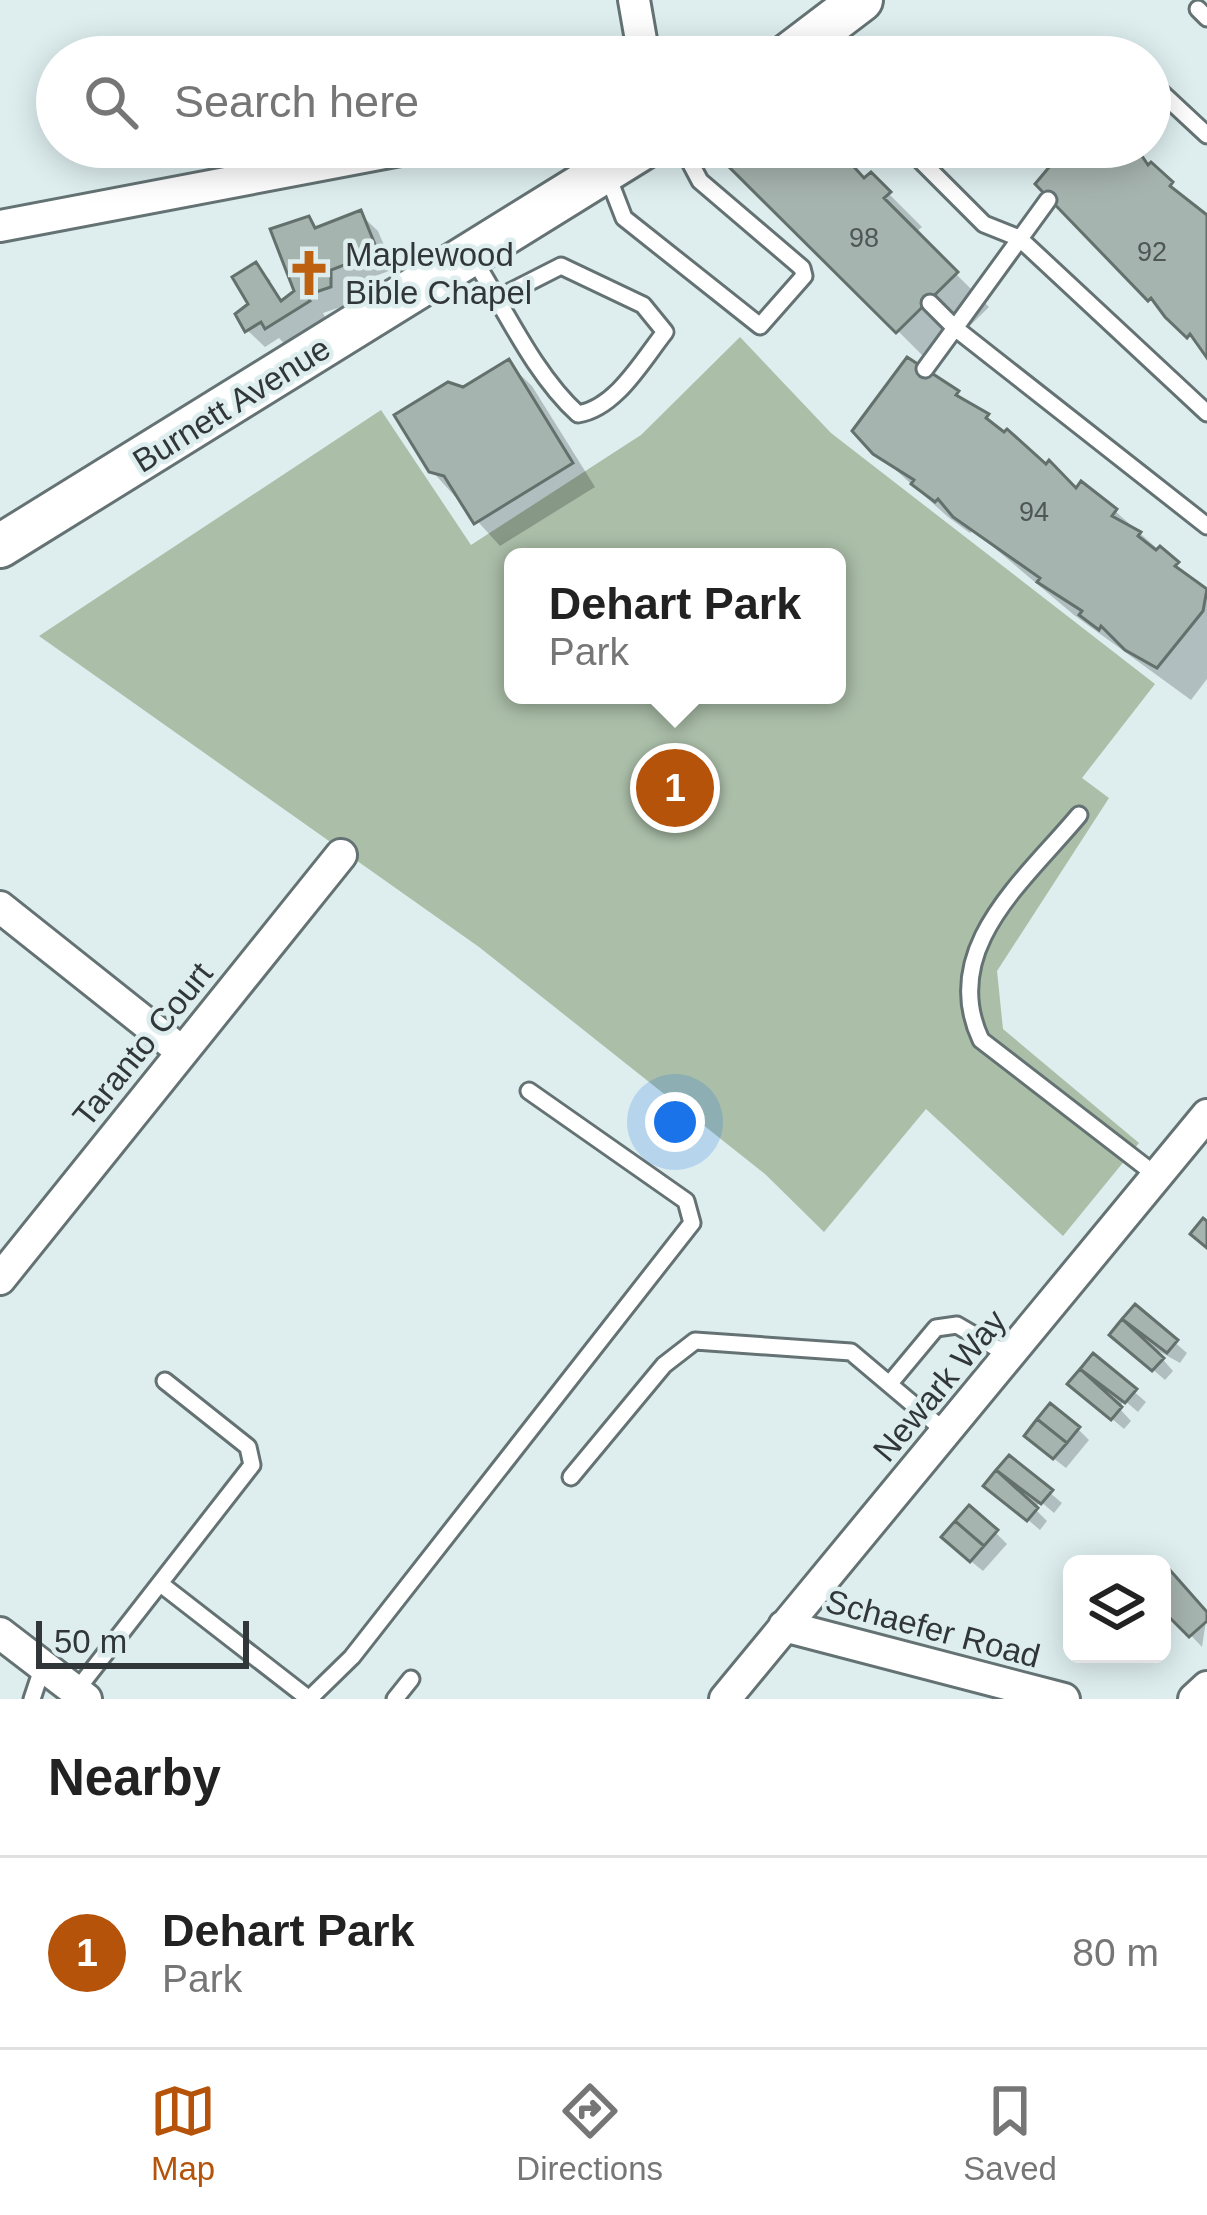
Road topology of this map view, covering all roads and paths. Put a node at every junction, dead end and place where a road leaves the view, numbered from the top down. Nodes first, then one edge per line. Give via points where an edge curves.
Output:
1 (634, 0) edge
2 (861, 0) edge
3 (640, 36) edge
4 (821, 36) edge
5 (1171, 102) edge
6 (1207, 135) edge
7 (305, 168) edge
8 (607, 168) edge
9 (625, 168) edge
10 (693, 168) edge
11 (928, 168) edge
12 (1048, 200) dead end
13 (0, 226) edge
14 (1018, 238) junction
15 (472, 256) junction
16 (498, 298) junction
17 (930, 303) dead end
18 (955, 328) junction
19 (925, 369) dead end
20 (1207, 413) edge
21 (1207, 526) edge
22 (0, 546) edge
23 (1079, 815) dead end
24 (341, 855) dead end
25 (0, 908) edge
26 (181, 1051) junction
27 (529, 1091) dead end
28 (1207, 1115) edge
29 (1157, 1176) junction
30 (0, 1279) edge
31 (1011, 1357) junction
32 (165, 1381) dead end
33 (891, 1382) junction
34 (947, 1433) junction
35 (571, 1477) dead end
36 (162, 1585) junction
37 (784, 1626) junction
38 (2, 1639) edge
39 (43, 1666) junction
40 (411, 1679) dead end
41 (1207, 1687) edge
42 (81, 1695) edge
43 (310, 1698) edge
44 (32, 1699) edge
45 (395, 1699) edge
46 (725, 1699) edge
47 (1064, 1699) edge
48 (1193, 1699) edge

1 - 3 street
2 - 4 street
5 - 6 lane
7 - 13 street
8 - 15 street, Burnett Avenue
9 - 10 lane via 624,218 760,326 804,276 802,268
11 - 14 lane via 984,224
12 - 14 lane
14 - 18 lane
14 - 20 lane
15 - 16 lane
15 - 22 street, Burnett Avenue
16 - 16 lane via 578,414 617,392 665,332 643,305 561,266
17 - 18 lane
18 - 19 lane
18 - 21 lane
23 - 29 lane via 979,940 966,991 971,1018 981,1040
24 - 26 street, Taranto Court
25 - 26 street
26 - 30 street, Taranto Court
27 - 43 lane via 686,1201 692,1223 352,1657
28 - 29 street, Newark Way
29 - 31 street, Newark Way
31 - 33 lane via 957,1325 936,1328
31 - 34 street, Newark Way
32 - 36 lane via 248,1447 252,1465
33 - 34 lane
33 - 35 lane via 850,1352 824,1346 694,1341 664,1365
34 - 37 street, Newark Way
36 - 42 lane
36 - 43 lane
37 - 46 street, Newark Way
37 - 47 street, Schaefer Road
38 - 39 street
39 - 42 street
39 - 44 lane
40 - 45 lane
41 - 48 street

